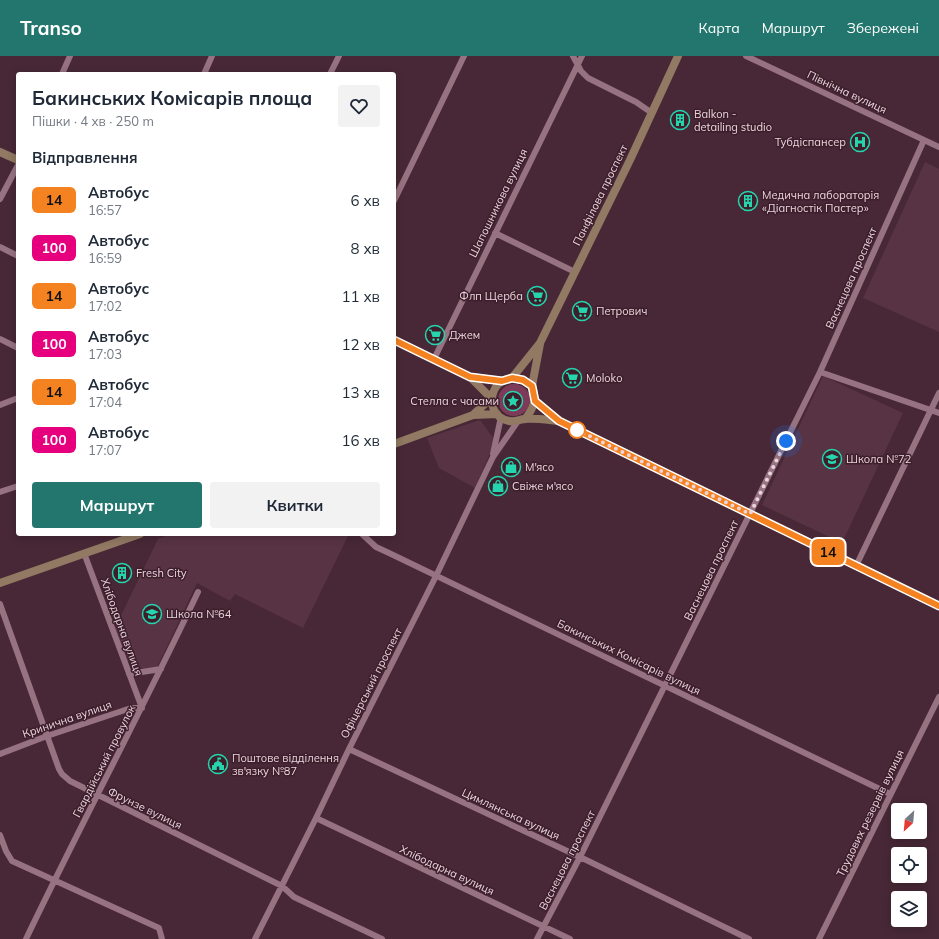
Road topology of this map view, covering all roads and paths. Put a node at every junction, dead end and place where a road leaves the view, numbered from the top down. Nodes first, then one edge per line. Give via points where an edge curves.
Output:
1 (70, 56) edge
2 (212, 56) edge
3 (339, 56) edge
4 (464, 56) edge
5 (573, 56) edge
6 (582, 56) edge
7 (678, 56) edge
8 (746, 56) edge
9 (578, 64) junction
10 (63, 72) edge
11 (205, 72) edge
12 (331, 72) edge
13 (652, 113) junction
14 (924, 140) junction
15 (939, 147) edge
16 (0, 152) edge
17 (16, 159) edge
18 (16, 169) edge
19 (396, 198) edge
20 (0, 199) edge
21 (495, 233) junction
22 (0, 247) edge
23 (16, 255) edge
24 (575, 272) junction
25 (0, 339) edge
26 (396, 341) edge
27 (540, 343) junction
28 (16, 347) edge
29 (434, 359) junction
30 (820, 372) junction
31 (470, 377) junction
32 (512, 378) junction
33 (502, 381) junction
34 (532, 386) junction
35 (939, 393) edge
36 (491, 398) junction
37 (16, 399) edge
38 (535, 401) junction
39 (0, 405) edge
40 (931, 410) junction
41 (939, 413) edge
42 (473, 415) junction
43 (499, 416) junction
44 (521, 420) junction
45 (559, 421) junction
46 (396, 443) edge
47 (493, 457) junction
48 (16, 487) edge
49 (0, 492) edge
50 (750, 514) junction
51 (364, 536) edge
52 (121, 537) edge
53 (84, 553) junction
54 (856, 566) junction
55 (436, 576) junction
56 (0, 583) edge
57 (198, 592) dead end
58 (0, 604) edge
59 (939, 606) edge
60 (161, 669) junction
61 (129, 674) junction
62 (665, 686) junction
63 (939, 697) edge
64 (142, 708) junction
65 (47, 736) junction
66 (349, 749) junction
67 (0, 754) edge
68 (890, 794) junction
69 (97, 795) junction
70 (316, 818) junction
71 (0, 835) edge
72 (580, 857) junction
73 (54, 880) junction
74 (282, 886) junction
75 (544, 926) junction
76 (26, 939) edge
77 (162, 939) edge
78 (255, 939) edge
79 (382, 939) edge
80 (538, 939) edge
81 (570, 939) edge
82 (749, 939) edge
83 (819, 939) edge

1 - 10 street
2 - 11 street
3 - 12 street
4 - 19 street
5 - 9 street
6 - 9 street, Шапошникова вулиця
7 - 13 main road, Панфілова проспект
8 - 14 street, Північна вулиця
9 - 13 street via 588,78
9 - 21 street, Шапошникова вулиця
13 - 24 main road, Панфілова проспект
14 - 15 street, Північна вулиця
14 - 30 street, Васнецова проспект
16 - 17 main road
18 - 20 street
21 - 24 street
21 - 29 street, Шапошникова вулиця
22 - 23 street
24 - 27 main road, Панфілова проспект
25 - 28 street
26 - 29 main road
27 - 32 main road, Панфілова проспект
27 - 34 main road, Панфілова проспект
29 - 31 main road
30 - 40 street
30 - 50 street, Васнецова проспект
31 - 33 main road
31 - 36 main road
32 - 33 main road
32 - 34 main road via 523,380
33 - 36 main road
34 - 38 main road
35 - 40 street
36 - 42 main road
36 - 43 main road
37 - 39 street
38 - 44 main road via 532,411
38 - 45 main road
40 - 41 street
40 - 54 street
42 - 43 main road
42 - 46 main road
43 - 44 main road via 509,421
43 - 47 street
44 - 45 main road
44 - 47 street
45 - 50 main road
47 - 55 street, Офіцерський проспект
48 - 49 street
50 - 54 main road
50 - 62 street, Васнецова проспект
51 - 55 street, Бакинських Комісарів вулиця via 376,547
52 - 53 main road
53 - 56 main road
53 - 61 street, Хлібодарна вулиця
54 - 59 main road
55 - 62 street, Бакинських Комісарів вулиця
55 - 66 street, Офіцерський проспект
57 - 60 street, Гвардійський провулок
58 - 65 street, Фрунзе вулиця
60 - 61 street
60 - 64 street, Гвардійський провулок
61 - 64 street, Хлібодарна вулиця
62 - 68 street, Бакинських Комісарів вулиця
62 - 72 street, Васнецова проспект
63 - 68 street, Трудових резервів вулиця
64 - 65 street, Кринична вулиця via 131,708
64 - 69 street, Гвардійський провулок
65 - 67 street, Кринична вулиця
65 - 69 street, Фрунзе вулиця via 62,774
66 - 70 street, Офіцерський проспект
66 - 72 street, Цимлянська вулиця
68 - 83 street, Трудових резервів вулиця
69 - 73 street, Гвардійський провулок
69 - 74 street, Фрунзе вулиця
70 - 74 street, Офіцерський проспект
70 - 75 street, Хлібодарна вулиця
71 - 73 street via 12,861
72 - 75 street, Васнецова проспект
72 - 82 street, Цимлянська вулиця
73 - 76 street, Гвардійський провулок
73 - 77 street via 159,928
74 - 78 street, Офіцерський проспект
74 - 79 street, Фрунзе вулиця via 294,897
75 - 80 street, Васнецова проспект
75 - 81 street, Хлібодарна вулиця

